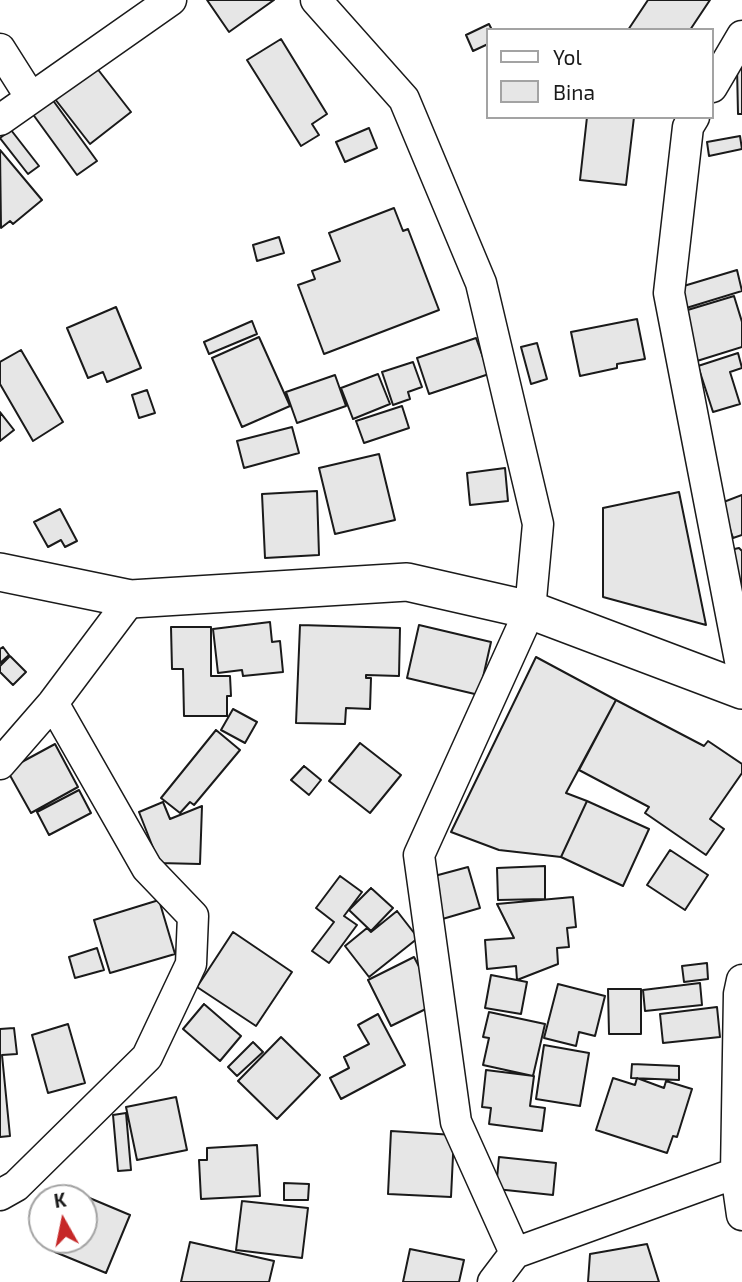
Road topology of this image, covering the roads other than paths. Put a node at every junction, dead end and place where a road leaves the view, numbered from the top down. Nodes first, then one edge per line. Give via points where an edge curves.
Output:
1 (172, 0) edge
2 (316, 0) edge
3 (742, 36) edge
4 (0, 49) edge
5 (714, 84) edge
6 (31, 98) junction
7 (693, 119) edge
8 (0, 120) edge
9 (0, 572) edge
10 (131, 599) junction
11 (530, 610) junction
12 (742, 671) edge
13 (742, 690) edge
14 (53, 703) junction
15 (0, 764) edge
16 (741, 990) edge
17 (736, 1173) junction
18 (0, 1195) edge
19 (742, 1215) edge
20 (515, 1253) junction
21 (493, 1282) edge

1 - 6 street
2 - 11 street via 404,99 481,283 538,524
3 - 5 street
4 - 6 street
6 - 8 street
7 - 12 street via 688,127 669,293
9 - 10 street
10 - 11 street via 407,582
10 - 14 street
11 - 13 street
11 - 20 street via 419,855 456,1122
14 - 15 street
14 - 18 street via 148,867 193,916 191,964 147,1056 16,1186
16 - 17 street
17 - 19 street
17 - 20 street
20 - 21 street

